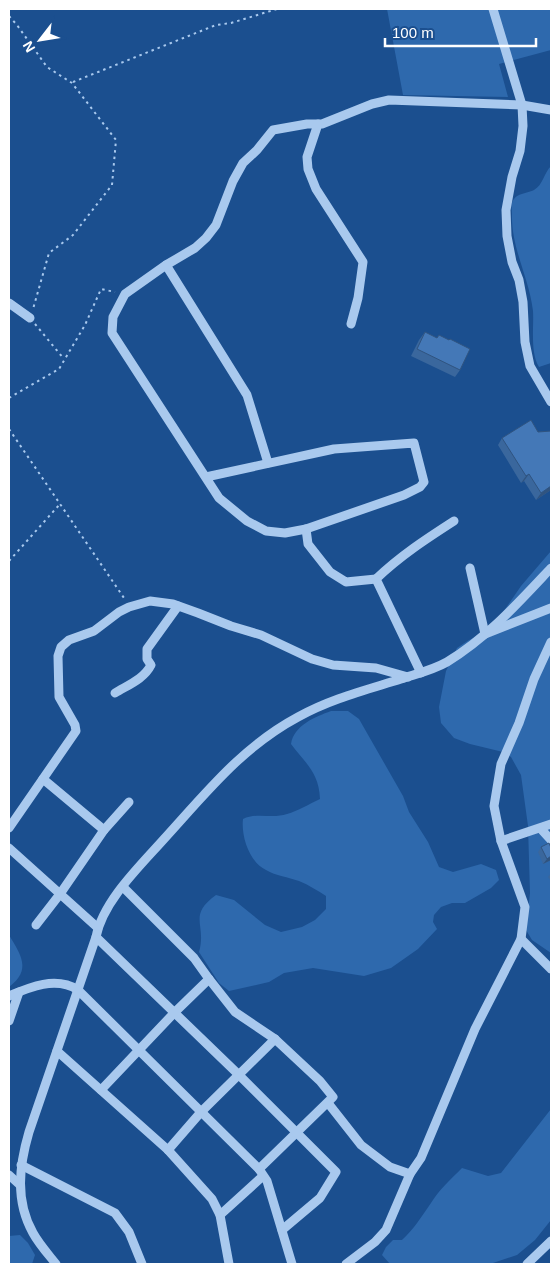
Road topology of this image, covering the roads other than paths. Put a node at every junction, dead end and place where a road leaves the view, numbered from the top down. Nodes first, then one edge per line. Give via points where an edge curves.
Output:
1 (493, 9) edge
2 (522, 105) junction
3 (551, 110) edge
4 (318, 124) junction
5 (166, 265) junction
6 (9, 303) edge
7 (30, 318) road end
8 (351, 324) dead end
9 (551, 402) edge
10 (268, 463) junction
11 (206, 476) junction
12 (454, 521) dead end
13 (306, 529) junction
14 (470, 568) dead end
15 (551, 568) edge
16 (376, 579) junction
17 (178, 606) junction
18 (551, 608) edge
19 (485, 634) junction
20 (551, 642) edge
21 (421, 673) junction
22 (409, 677) junction
23 (115, 693) dead end
24 (43, 779) junction
25 (129, 802) dead end
26 (551, 824) edge
27 (9, 828) edge
28 (541, 829) junction
29 (104, 830) junction
30 (501, 840) junction
31 (551, 840) edge
32 (9, 848) edge
33 (122, 887) junction
34 (60, 894) junction
35 (36, 925) dead end
36 (97, 933) junction
37 (521, 939) junction
38 (551, 969) edge
39 (209, 979) junction
40 (78, 990) junction
41 (19, 992) junction
42 (9, 996) edge
43 (175, 1012) junction
44 (9, 1021) edge
45 (275, 1039) junction
46 (138, 1050) junction
47 (57, 1051) junction
48 (239, 1075) junction
49 (100, 1090) junction
50 (328, 1103) junction
51 (201, 1112) junction
52 (297, 1132) junction
53 (168, 1150) junction
54 (21, 1165) junction
55 (261, 1172) junction
56 (410, 1174) junction
57 (9, 1175) edge
58 (20, 1185) junction
59 (220, 1215) junction
60 (282, 1230) junction
61 (551, 1241) edge
62 (537, 1256) junction
63 (56, 1264) edge
64 (142, 1264) edge
65 (230, 1264) edge
66 (292, 1264) edge
67 (346, 1264) edge
68 (527, 1264) edge
69 (542, 1264) edge

1 - 2 street
2 - 3 street
2 - 4 street via 389,100
2 - 9 street via 520,151 506,210 506,236 519,280 530,366
4 - 5 street via 273,130 243,163 216,225 206,238
4 - 8 street via 308,157 308,170 316,190 362,262
5 - 10 street via 247,395
5 - 11 street via 125,294 113,318 112,333
6 - 7 street
10 - 11 street
10 - 13 street via 334,449 414,443 424,482 420,487
11 - 13 street via 219,498 247,521 266,531 285,533
12 - 16 street via 419,543
13 - 16 street via 308,544 330,572 346,582
14 - 19 street
15 - 19 street
16 - 21 street
17 - 22 street via 262,636 312,659 333,665 376,668
17 - 23 street via 147,649 151,665 148,671
17 - 24 street via 150,601 129,606 94,631 69,640 60,647 59,697 76,731
18 - 19 street
19 - 21 street via 445,663
20 - 30 street via 501,764 494,806
21 - 22 street
22 - 33 street via 298,716 259,741 195,802
24 - 27 street
24 - 29 street
25 - 29 street
26 - 28 street
28 - 30 street
28 - 31 street
29 - 34 street
30 - 37 street via 525,906
32 - 34 street
33 - 36 street
33 - 39 street via 194,958
34 - 35 street
34 - 36 street
36 - 40 street
36 - 43 street
37 - 38 street
37 - 56 street via 475,1029 421,1158
39 - 43 street
39 - 45 street via 235,1012
40 - 41 street via 70,985 37,984
40 - 46 street
40 - 47 street
41 - 42 street
41 - 44 street
43 - 46 street
43 - 48 street
45 - 48 street
45 - 50 street via 334,1097
46 - 49 street
46 - 51 street
47 - 49 street
47 - 54 street
48 - 51 street
48 - 52 street
49 - 53 street
50 - 52 street
50 - 56 street via 361,1145 390,1167
51 - 53 street
51 - 55 street
52 - 55 street
52 - 60 street via 336,1172 320,1198
53 - 59 street via 212,1199
54 - 58 street
54 - 64 street via 115,1213 129,1232
55 - 59 street
55 - 60 street via 267,1181
56 - 67 street via 386,1230
57 - 58 street
58 - 63 street via 30,1227
59 - 65 street
60 - 66 street
61 - 62 street
62 - 68 street
62 - 69 street

